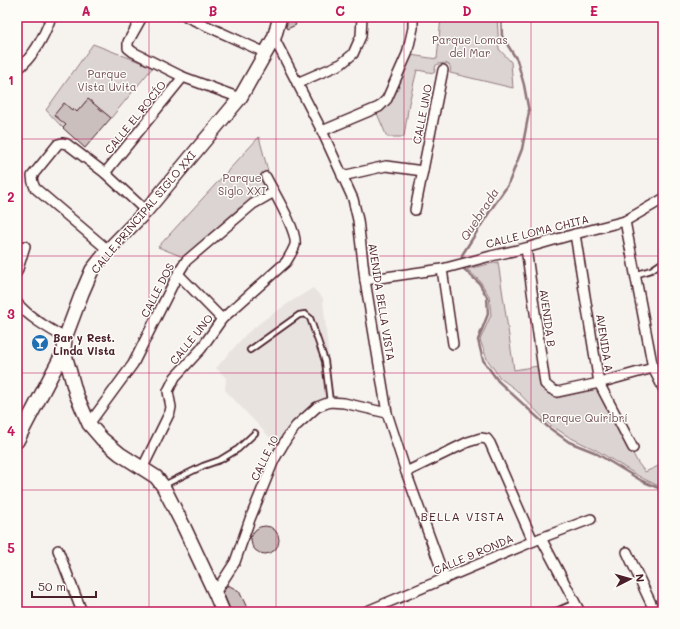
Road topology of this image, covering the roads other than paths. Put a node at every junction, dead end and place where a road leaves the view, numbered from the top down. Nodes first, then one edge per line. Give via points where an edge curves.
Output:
1 (51, 17) edge
2 (142, 17) edge
3 (187, 17) edge
4 (280, 17) edge
5 (362, 17) edge
6 (413, 17) edge
7 (274, 38) junction
8 (266, 53) junction
9 (17, 70) edge
10 (443, 70) dead end
11 (183, 77) junction
12 (298, 83) junction
13 (240, 98) junction
14 (322, 131) junction
15 (423, 171) junction
16 (104, 173) junction
17 (342, 176) junction
18 (266, 177) dead end
19 (274, 192) junction
20 (663, 199) edge
21 (415, 210) dead end
22 (146, 211) junction
23 (626, 221) junction
24 (575, 234) junction
25 (25, 246) dead end
26 (526, 248) junction
27 (108, 250) junction
28 (663, 262) edge
29 (442, 269) junction
30 (17, 272) edge
31 (178, 274) junction
32 (635, 275) junction
33 (365, 280) junction
34 (17, 303) edge
35 (222, 319) junction
36 (453, 344) dead end
37 (64, 345) junction
38 (250, 350) dead end
39 (652, 368) junction
40 (600, 383) junction
41 (663, 388) edge
42 (330, 402) junction
43 (387, 413) junction
44 (89, 424) junction
45 (255, 433) dead end
46 (17, 441) edge
47 (633, 448) dead end
48 (142, 469) junction
49 (406, 472) junction
50 (163, 486) junction
51 (591, 519) dead end
52 (537, 540) junction
53 (58, 550) dead end
54 (627, 552) dead end
55 (445, 578) junction
56 (216, 592) junction
57 (575, 603) junction
58 (82, 612) edge
59 (223, 612) edge
60 (365, 612) edge
61 (554, 612) edge
62 (580, 612) edge
63 (656, 612) edge

1 - 9 street via 36,50
2 - 11 street via 128,42 128,48
3 - 8 street
4 - 7 street, CALLE PRINCIPAL SIGLO XXI
5 - 12 street via 361,36 353,54 340,64
6 - 14 street via 407,54 387,99 380,107
7 - 8 street, CALLE PRINCIPAL SIGLO XXI
7 - 12 street, AVENIDA BELLA VISTA
8 - 13 street, CALLE PRINCIPAL SIGLO XXI
10 - 15 street, CALLE UNO
11 - 13 street
11 - 16 street, CALLE EL ROCÍO
12 - 14 street, AVENIDA BELLA VISTA
13 - 22 street, CALLE PRINCIPAL SIGLO XXI
14 - 17 street, AVENIDA BELLA VISTA
15 - 17 street via 386,166
15 - 21 street, CALLE UNO
16 - 22 street
16 - 27 street via 62,142 36,170 32,180 35,188
17 - 33 street, AVENIDA BELLA VISTA via 353,199 358,220
18 - 19 street
19 - 31 street, CALLE DOS via 253,204 214,237 186,261
19 - 35 street, CALLE UNO via 292,225 295,245 286,262
20 - 23 street, CALLE LOMA CHITA
22 - 27 street, CALLE PRINCIPAL SIGLO XXI
23 - 24 street, CALLE LOMA CHITA
23 - 32 street
24 - 26 street, CALLE LOMA CHITA
24 - 40 street, AVENIDA A
25 - 30 street
26 - 29 street, CALLE LOMA CHITA
26 - 40 street, AVENIDA B via 546,384 557,392
27 - 37 street, CALLE PRINCIPAL SIGLO XXI via 92,270
28 - 32 lane via 651,270
29 - 33 street, CALLE LOMA CHITA
29 - 36 street
31 - 35 street
31 - 44 street, CALLE DOS via 133,364
32 - 39 street
33 - 43 street, AVENIDA BELLA VISTA
34 - 37 street
35 - 48 street, CALLE UNO via 201,349 175,377 168,391 170,412
37 - 44 street via 76,394
37 - 46 street, CALLE PRINCIPAL SIGLO XXI
38 - 42 lane via 299,315 305,314 310,318 325,361
39 - 40 street
39 - 41 street
40 - 47 street, AVENIDA A
42 - 43 street
42 - 56 street, CALLE 10 via 317,407 287,438 274,460 255,506 236,562
43 - 49 street, AVENIDA BELLA VISTA
44 - 48 street via 102,439
45 - 50 lane via 238,449 220,460
48 - 50 street via 156,477
49 - 52 street via 468,442 487,439
49 - 55 street, AVENIDA BELLA VISTA
50 - 56 street
51 - 52 street, CALLE 9 RONDA
52 - 55 street, CALLE 9 RONDA
52 - 57 street
53 - 58 street
54 - 63 street
55 - 60 street, CALLE 9 RONDA
56 - 59 street
57 - 61 lane
57 - 62 street

